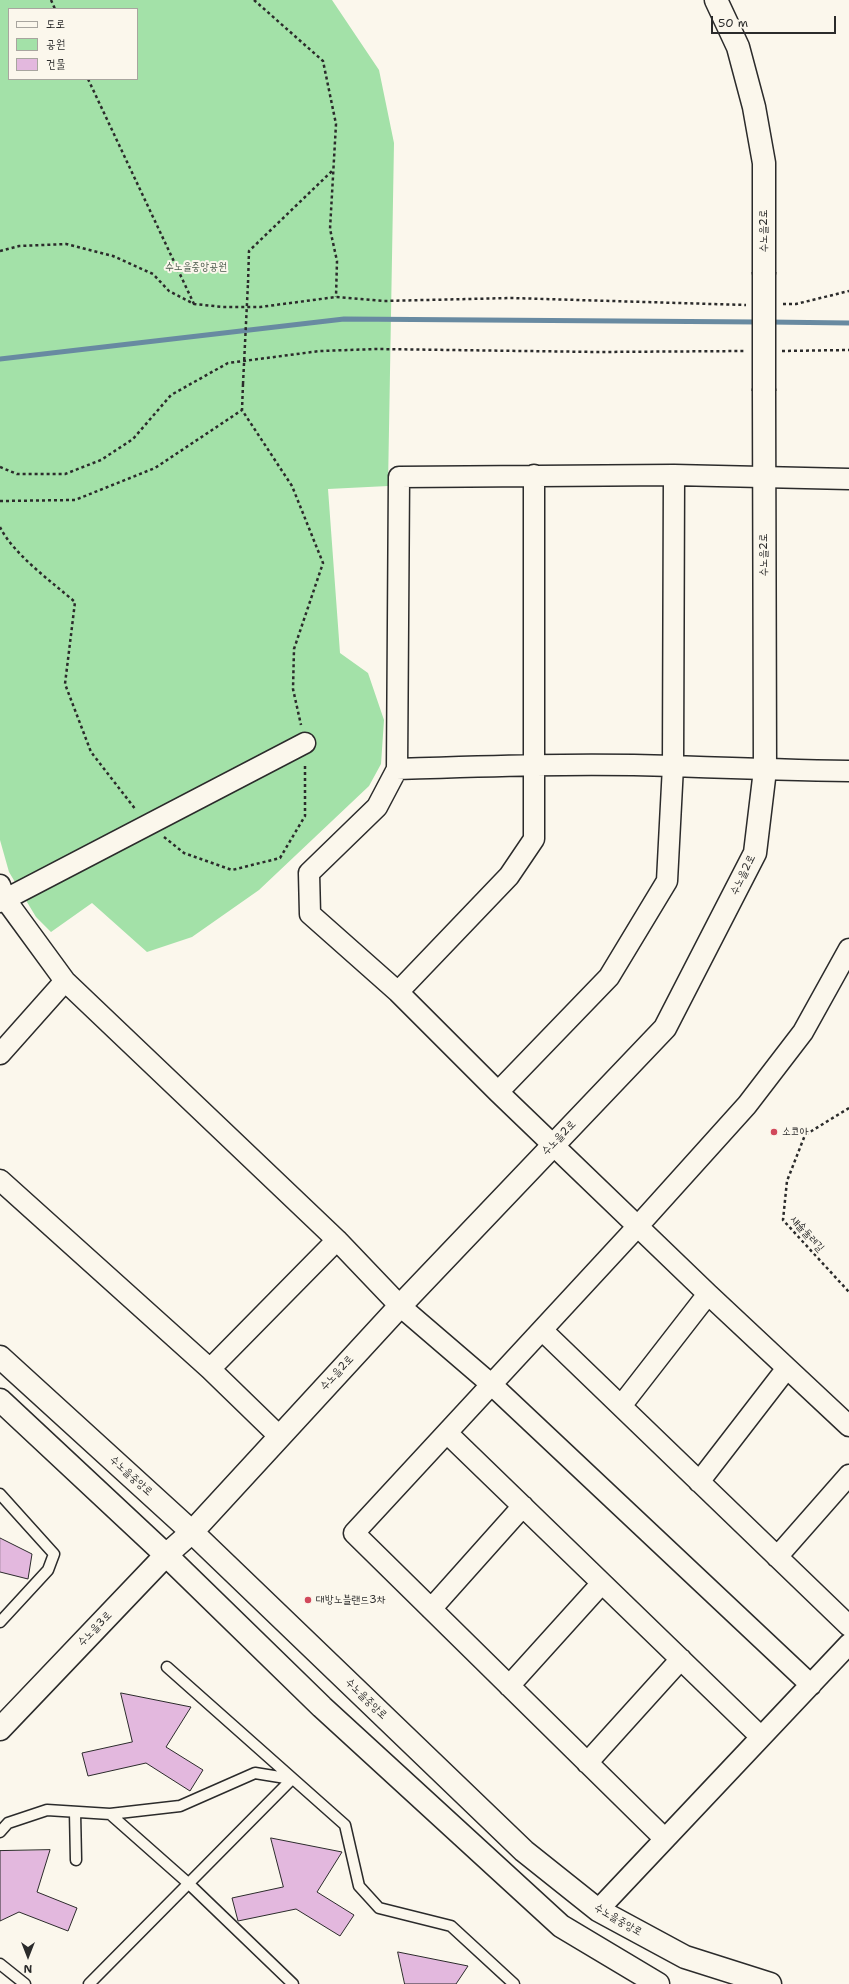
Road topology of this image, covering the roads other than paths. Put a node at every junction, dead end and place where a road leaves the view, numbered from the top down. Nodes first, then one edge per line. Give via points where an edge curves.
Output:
1 (716, 0) edge
2 (534, 475) junction
3 (674, 475) junction
4 (763, 478) junction
5 (849, 479) edge
6 (305, 743) road end
7 (533, 765) junction
8 (673, 766) junction
9 (397, 769) junction
10 (765, 770) junction
11 (849, 771) edge
12 (2, 896) edge
13 (849, 952) edge
14 (65, 981) junction
15 (398, 992) junction
16 (0, 1054) edge
17 (498, 1092) junction
18 (553, 1144) junction
19 (0, 1180) edge
20 (638, 1226) junction
21 (337, 1240) junction
22 (708, 1294) junction
23 (400, 1306) junction
24 (542, 1330) junction
25 (0, 1357) edge
26 (787, 1368) junction
27 (210, 1369) junction
28 (492, 1385) junction
29 (0, 1400) edge
30 (621, 1406) junction
31 (849, 1426) edge
32 (447, 1433) junction
33 (279, 1436) junction
34 (849, 1475) edge
35 (699, 1482) junction
36 (0, 1494) edge
37 (523, 1506) junction
38 (192, 1532) junction
39 (166, 1555) junction
40 (777, 1557) junction
41 (602, 1583) junction
42 (430, 1608) junction
43 (0, 1622) edge
44 (849, 1626) edge
45 (849, 1644) edge
46 (681, 1659) junction
47 (167, 1667) dead end
48 (811, 1685) junction
49 (509, 1686) junction
50 (0, 1729) edge
51 (761, 1737) junction
52 (587, 1763) junction
53 (292, 1779) junction
54 (75, 1812) junction
55 (110, 1814) junction
56 (0, 1832) edge
57 (665, 1839) junction
58 (76, 1860) dead end
59 (188, 1883) junction
60 (598, 1910) junction
61 (0, 1964) edge
62 (25, 1984) edge
63 (89, 1984) edge
64 (293, 1984) edge
65 (514, 1984) edge
66 (658, 1984) edge
67 (770, 1984) edge

1 - 4 street, 수노을2로, bridge via 738,47 754,107 764,163
2 - 3 street
2 - 7 street
2 - 9 street via 399,477
3 - 4 street
3 - 8 street
4 - 5 street
4 - 10 street, 수노을2로
6 - 12 street via 148,825
7 - 8 street
7 - 9 street
7 - 15 street via 534,839 509,876
8 - 10 street
8 - 17 street via 667,881 609,977
9 - 15 street via 377,807 309,873 310,914
10 - 11 street
10 - 18 street, 수노을2로 via 755,853 665,1028
12 - 14 street
13 - 20 street via 802,1032 751,1099
14 - 16 street
14 - 21 street
15 - 17 street
17 - 18 street
18 - 20 street
18 - 23 street, 수노을2로
19 - 27 street
20 - 22 street
20 - 24 street
21 - 23 street
21 - 27 street
22 - 26 street
22 - 30 street
23 - 28 street
23 - 33 street, 수노을2로
24 - 28 street
24 - 30 street
25 - 38 street, 수노을중앙로
26 - 31 street
26 - 35 street
27 - 33 street
28 - 32 street
28 - 48 street
29 - 39 street
30 - 35 street
32 - 37 street
32 - 42 street via 354,1533
33 - 38 street, 수노을2로
34 - 40 street
35 - 40 street
36 - 43 lane via 54,1554 48,1570
37 - 41 street
37 - 42 street
38 - 39 street, 수노을3로
38 - 60 street, 수노을중앙로 via 524,1851
39 - 50 street, 수노을3로
39 - 66 street via 322,1707 560,1926
40 - 44 street
41 - 46 street
41 - 49 street
42 - 49 street
45 - 48 street
46 - 51 street
46 - 52 street
47 - 53 lane
48 - 51 street
49 - 52 street
51 - 57 street
52 - 57 street
53 - 55 lane via 255,1773 180,1806
53 - 59 lane
53 - 65 lane via 345,1825 359,1886 379,1908 451,1926
54 - 55 lane
54 - 56 lane via 47,1810 8,1823
54 - 58 lane
55 - 59 lane
57 - 60 street
59 - 63 lane
59 - 64 lane
60 - 67 street, 수노을중앙로 via 684,1957
61 - 62 lane

